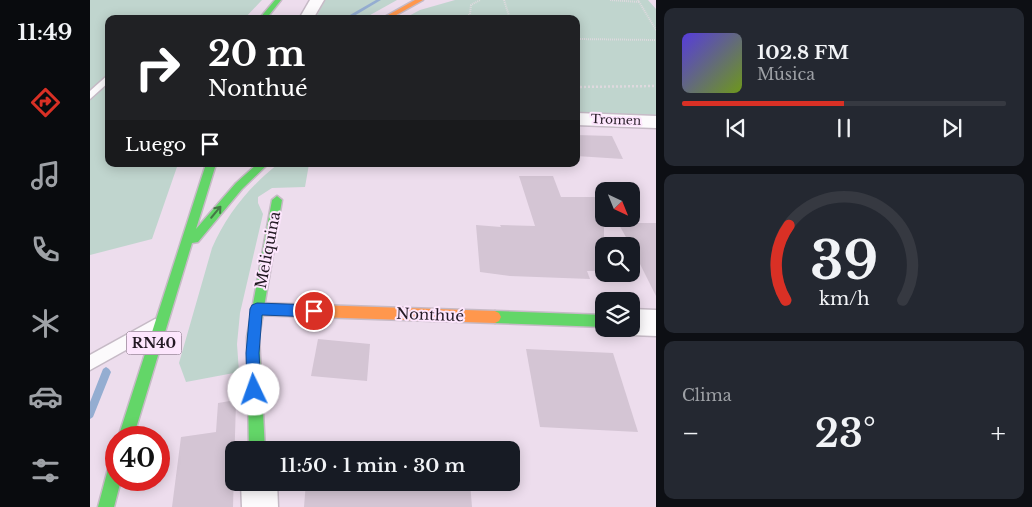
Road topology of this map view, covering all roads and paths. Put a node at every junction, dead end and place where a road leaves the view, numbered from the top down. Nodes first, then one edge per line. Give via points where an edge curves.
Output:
1 (278, 0) edge
2 (317, 0) edge
3 (420, 0) edge
4 (480, 0) edge
5 (504, 0) edge
6 (610, 0) edge
7 (639, 1) edge
8 (265, 15) edge
9 (308, 15) edge
10 (392, 15) edge
11 (469, 15) edge
12 (509, 15) edge
13 (656, 30) edge
14 (580, 39) edge
15 (656, 40) edge
16 (105, 81) edge
17 (656, 86) edge
18 (580, 88) edge
19 (90, 96) edge
20 (580, 119) edge
21 (656, 122) edge
22 (210, 167) edge
23 (260, 167) edge
24 (277, 200) dead end
25 (186, 250) junction
26 (257, 309) junction
27 (595, 321) edge
28 (640, 322) edge
29 (160, 323) junction
30 (656, 323) edge
31 (90, 363) edge
32 (129, 426) edge
33 (257, 441) edge
34 (110, 491) edge
35 (259, 491) edge
36 (106, 507) edge
37 (260, 507) edge

1 - 8 street
2 - 9 street
3 - 10 street
4 - 11 path via 471,5
5 - 12 path
6 - 7 path
7 - 13 path
14 - 15 path
16 - 19 lane
17 - 18 path
20 - 21 street, Tromen
22 - 25 street, RN40
25 -> 23 street, RN40 via 226,201
24 - 26 street, Meliquina
25 - 29 street, RN40
26 - 27 street, Nonthué
26 - 33 street, Meliquina via 252,353
28 - 30 street
29 - 31 lane
29 - 32 street, RN40
34 - 36 street
35 - 37 street

